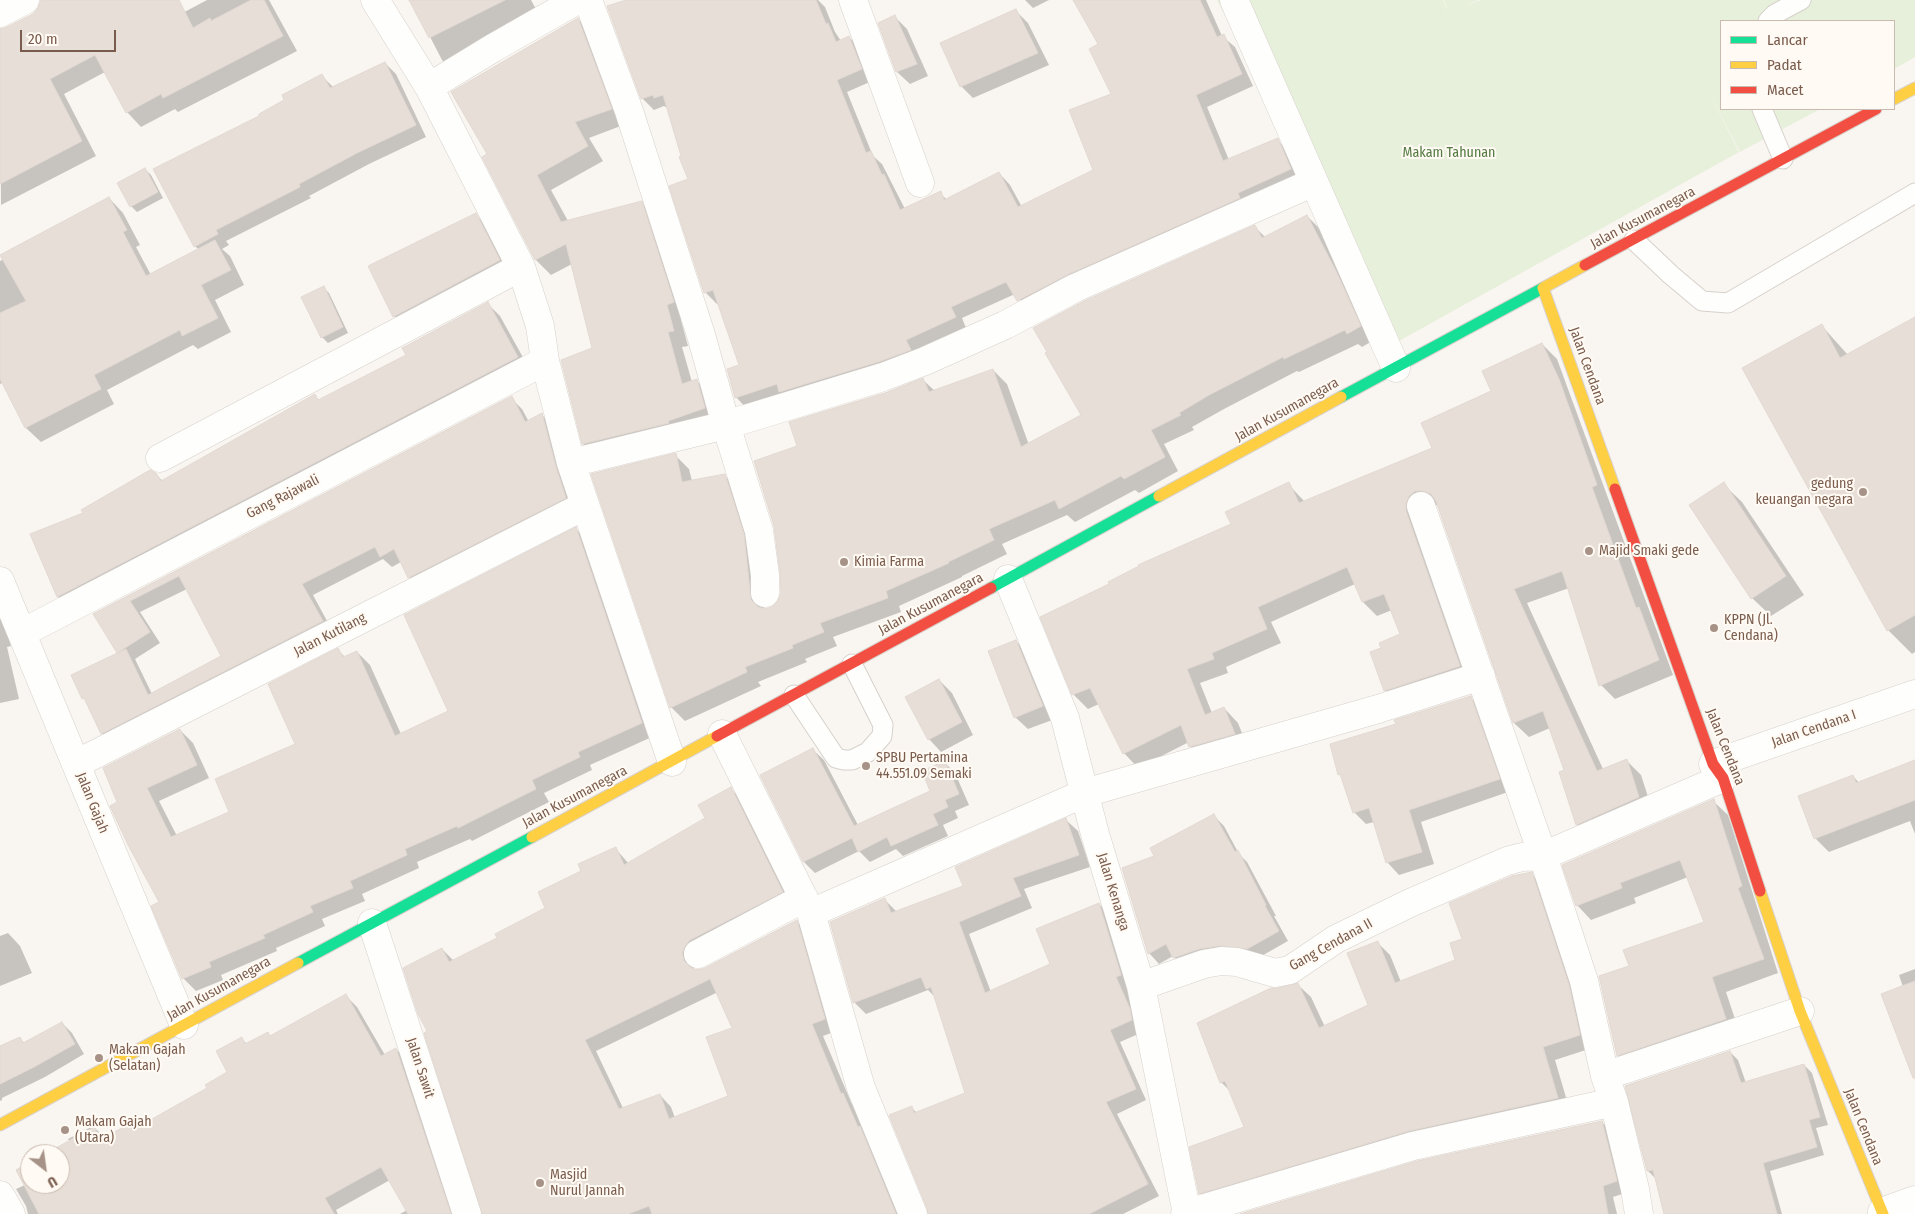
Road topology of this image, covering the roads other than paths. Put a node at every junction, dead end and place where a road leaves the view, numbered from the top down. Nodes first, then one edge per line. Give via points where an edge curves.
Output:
1 (25, 0) edge
2 (376, 0) edge
3 (577, 0) edge
4 (588, 0) edge
5 (853, 0) edge
6 (1234, 0) edge
7 (1801, 0) edge
8 (0, 13) edge
9 (1769, 20) edge
10 (429, 88) junction
11 (1914, 93) edge
12 (1895, 99) edge
13 (1762, 110) edge
14 (1874, 110) edge
15 (1783, 159) junction
16 (1314, 182) junction
17 (920, 183) dead end
18 (1915, 193) edge
19 (1634, 240) junction
20 (521, 267) junction
21 (1544, 288) junction
22 (545, 361) junction
23 (1396, 368) junction
24 (726, 425) junction
25 (160, 458) dead end
26 (571, 463) junction
27 (584, 506) junction
28 (1421, 506) dead end
29 (1008, 579) junction
30 (0, 581) edge
31 (765, 593) dead end
32 (22, 633) junction
33 (852, 664) junction
34 (1481, 676) junction
35 (1915, 694) edge
36 (794, 696) junction
37 (722, 734) junction
38 (672, 762) junction
39 (76, 764) junction
40 (1718, 771) junction
41 (1085, 793) junction
42 (1543, 856) junction
43 (808, 906) junction
44 (372, 923) junction
45 (698, 954) dead end
46 (1141, 986) junction
47 (1800, 1011) junction
48 (184, 1025) junction
49 (1605, 1076) junction
50 (1614, 1102) junction
51 (0, 1125) edge
52 (0, 1195) edge
53 (1915, 1200) edge
54 (1882, 1213) edge
55 (11, 1214) edge
56 (467, 1214) edge
57 (913, 1214) edge
58 (1186, 1214) edge
59 (1639, 1214) edge

1 - 8 street
2 - 10 street
3 - 10 street
4 - 24 street via 677,257
5 - 17 street
6 - 16 street
7 - 9 lane
10 - 20 street
11 - 12 main road
13 - 15 lane
14 - 15 main road, Jalan Kusumanegara
15 - 19 main road, Jalan Kusumanegara
16 - 23 street
16 - 24 street via 1075,288 925,362 883,378
18 - 19 lane via 1728,303 1702,301
19 - 21 main road, Jalan Kusumanegara
20 - 22 street via 540,326
20 - 25 street
21 - 23 main road, Jalan Kusumanegara
21 - 40 main road, Jalan Cendana
22 - 26 street
22 - 32 street, Gang Rajawali
23 - 29 main road, Jalan Kusumanegara
24 - 26 street
24 - 31 street via 759,531 766,575
26 - 27 street
27 - 38 street
27 - 39 street, Jalan Kutilang
28 - 34 street
29 - 33 main road, Jalan Kusumanegara
29 - 41 street, Jalan Kenanga via 1065,718
30 - 32 street, Jalan Gajah
32 - 39 street, Jalan Gajah
33 - 36 main road, Jalan Kusumanegara
33 - 36 lane via 883,725 882,736 868,752 852,760 836,758
34 - 41 street
34 - 42 street
35 - 40 street, Jalan Cendana I
36 - 37 main road, Jalan Kusumanegara
37 - 38 main road, Jalan Kusumanegara
37 - 43 street
38 - 44 main road, Jalan Kusumanegara
39 - 48 street, Jalan Gajah
40 - 42 street, Jalan Cendana I
40 - 47 main road, Jalan Cendana
41 - 43 street
41 - 46 street, Jalan Kenanga
42 - 46 street, Gang Cendana II via 1507,861 1410,903 1336,939 1290,970 1275,972 1220,960
42 - 49 street via 1584,981
43 - 45 street
43 - 57 street via 859,1082
44 - 48 main road, Jalan Kusumanegara
44 - 56 street, Jalan Sawit
46 - 58 street, Jalan Kenanga
47 - 49 street
47 - 54 main road, Jalan Cendana
48 - 51 main road, Jalan Kusumanegara
49 - 50 street
50 - 58 street via 1413,1146
50 - 59 street
52 - 55 street
53 - 54 street

